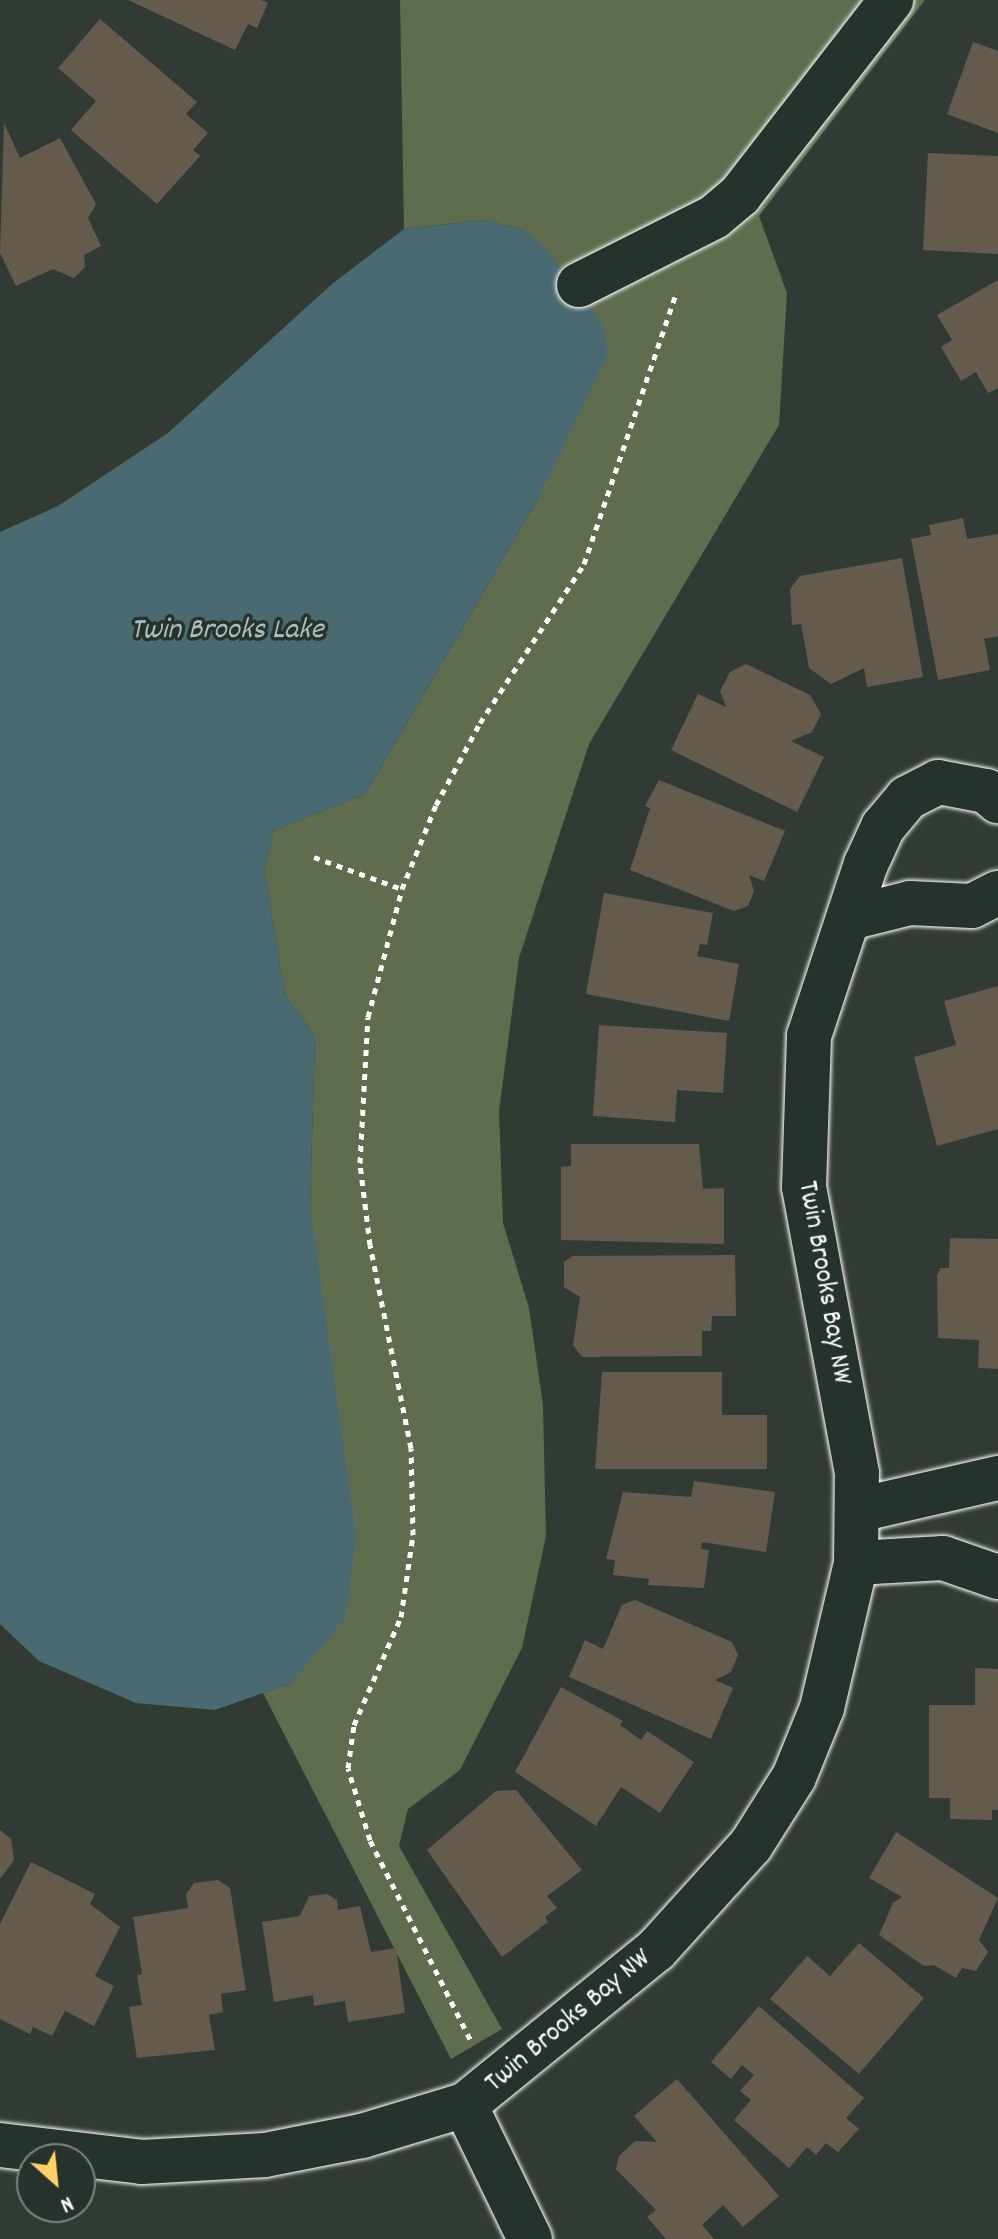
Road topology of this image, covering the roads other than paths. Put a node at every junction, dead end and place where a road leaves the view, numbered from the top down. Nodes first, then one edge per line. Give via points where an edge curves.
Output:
1 (891, 0) edge
2 (579, 285) dead end
3 (998, 801) edge
4 (998, 893) edge
5 (850, 918) junction
6 (998, 1478) edge
7 (858, 1510) junction
8 (856, 1563) junction
9 (998, 1577) edge
10 (465, 2105) junction
11 (0, 2145) edge
12 (530, 2239) edge

1 - 2 street via 740,195 714,217
3 - 5 street, Twin Brooks Bay NW via 986,791 949,782 907,798 883,827
4 - 5 street via 972,906 910,903
5 - 7 street, Twin Brooks Bay NW via 809,1036 803,1144 810,1235 857,1473
6 - 7 street
7 - 8 street, Twin Brooks Bay NW
8 - 9 street via 943,1558
8 - 10 street, Twin Brooks Bay NW via 822,1708 794,1777 751,1845 656,1950
10 - 11 street, Twin Brooks Bay NW via 362,2136 265,2155 142,2162
10 - 12 street

